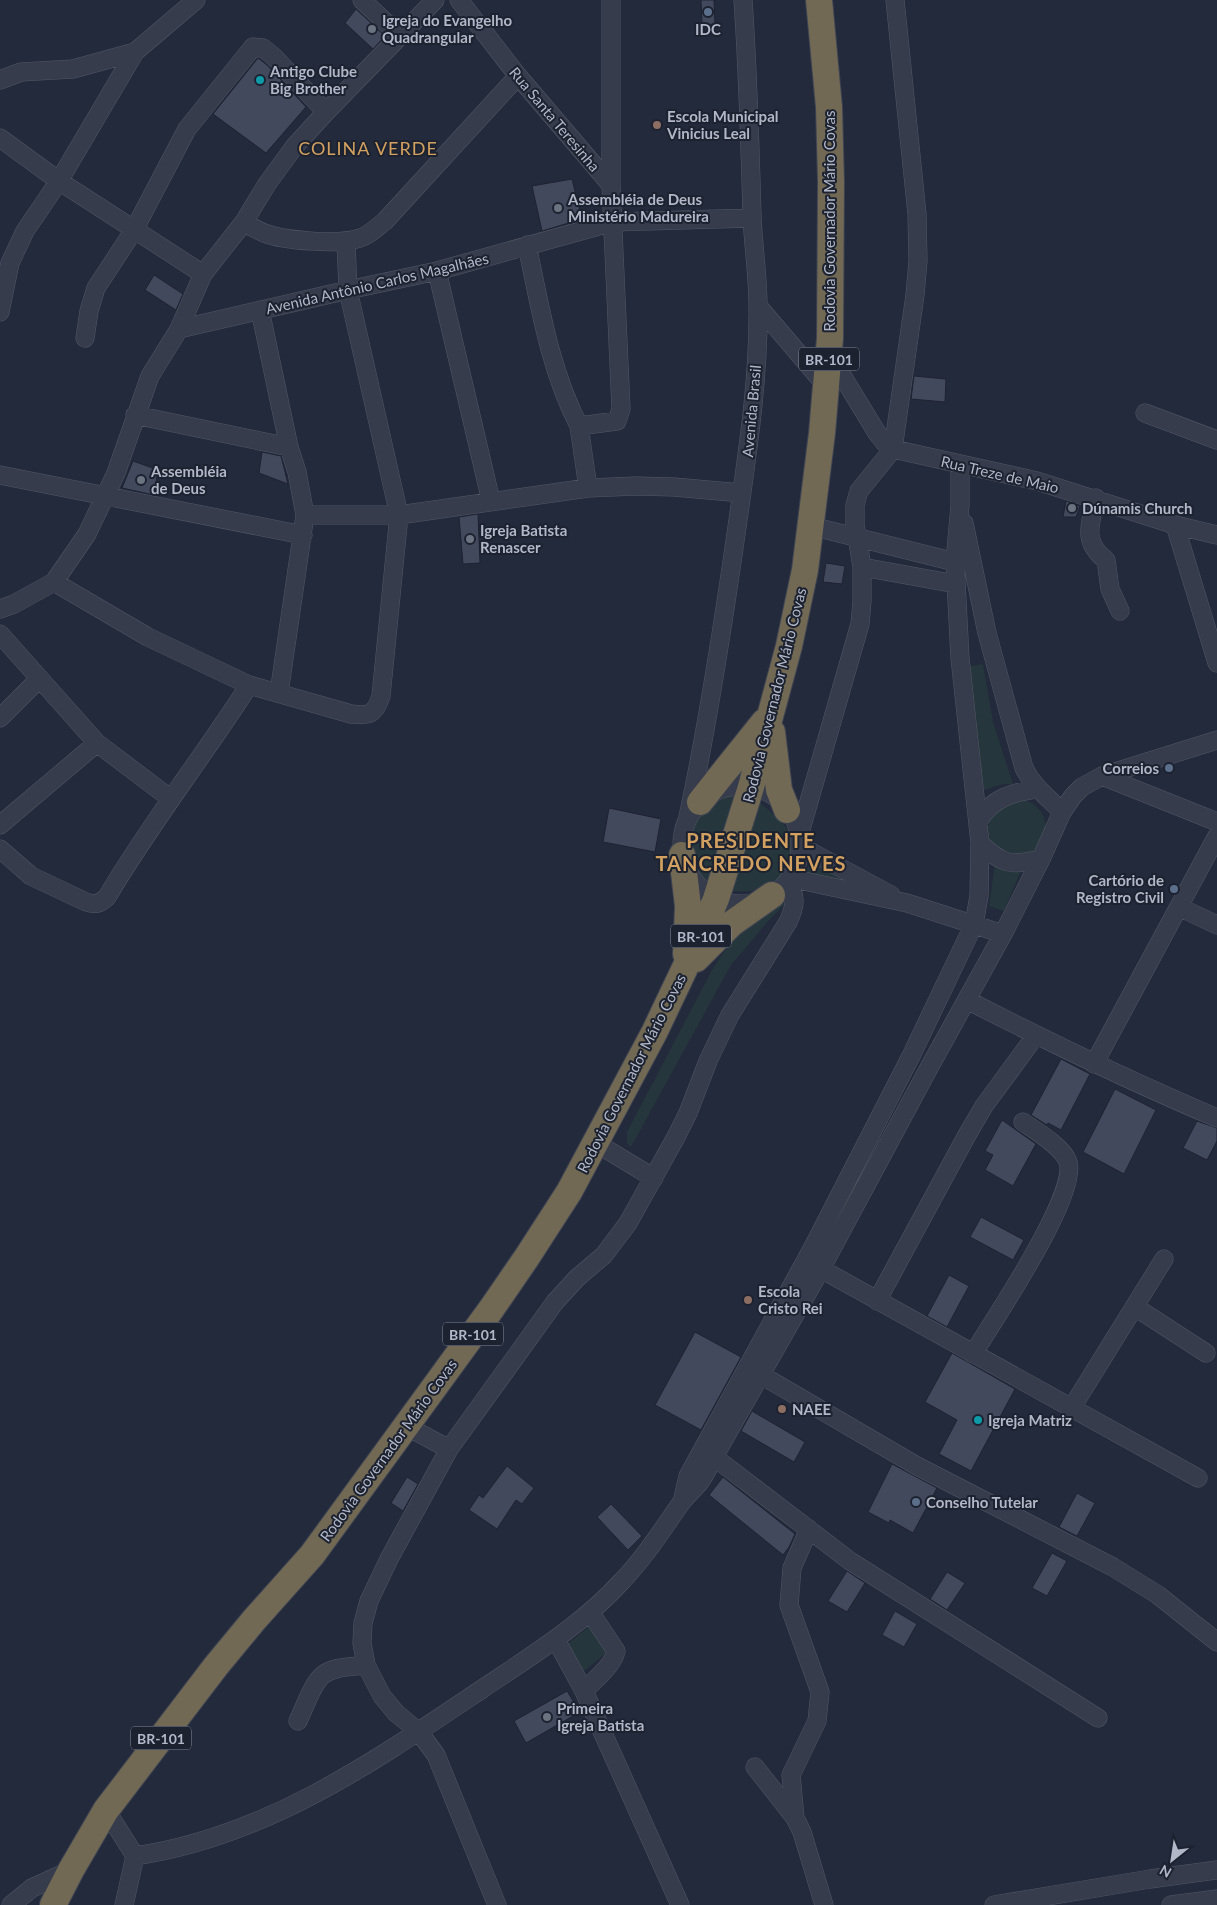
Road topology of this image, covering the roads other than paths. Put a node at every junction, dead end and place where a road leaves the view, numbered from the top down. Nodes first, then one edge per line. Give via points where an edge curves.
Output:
1 (196, 0) edge
2 (362, 0) edge
3 (435, 0) edge
4 (459, 0) edge
5 (611, 0) edge
6 (743, 0) edge
7 (819, 0) edge
8 (895, 0) edge
9 (399, 35) junction
10 (135, 52) junction
11 (518, 76) junction
12 (0, 80) edge
13 (326, 112) junction
14 (0, 138) edge
15 (59, 181) junction
16 (611, 184) junction
17 (752, 218) junction
18 (244, 222) junction
19 (613, 222) junction
20 (134, 230) junction
21 (346, 242) junction
22 (527, 245) junction
23 (437, 272) junction
24 (203, 274) junction
25 (348, 290) junction
26 (758, 306) junction
27 (260, 310) junction
28 (0, 312) edge
29 (179, 329) junction
30 (85, 338) dead end
31 (829, 354) junction
32 (827, 387) junction
33 (1145, 413) dead end
34 (135, 415) junction
35 (579, 426) junction
36 (1217, 440) edge
37 (289, 447) junction
38 (893, 449) junction
39 (960, 464) junction
40 (0, 475) edge
41 (588, 488) junction
42 (742, 493) junction
43 (106, 497) junction
44 (1096, 498) junction
45 (491, 501) junction
46 (960, 505) junction
47 (305, 515) junction
48 (399, 515) junction
49 (1175, 525) junction
50 (811, 526) junction
51 (302, 535) junction
52 (1217, 535) edge
53 (858, 537) junction
54 (955, 562) junction
55 (862, 567) junction
56 (54, 582) junction
57 (956, 584) junction
58 (0, 609) edge
59 (1120, 611) dead end
60 (0, 634) edge
61 (1217, 663) edge
62 (38, 678) junction
63 (249, 685) junction
64 (279, 693) junction
65 (771, 714) junction
66 (0, 718) edge
67 (1217, 740) edge
68 (97, 744) junction
69 (1102, 776) junction
70 (752, 788) junction
71 (1038, 789) junction
72 (170, 798) junction
73 (694, 810) junction
74 (787, 810) junction
75 (1062, 812) junction
76 (979, 820) junction
77 (1217, 822) edge
78 (0, 825) edge
79 (1217, 836) edge
80 (799, 841) junction
81 (980, 843) junction
82 (0, 849) edge
83 (682, 855) junction
84 (1041, 859) junction
85 (783, 886) junction
86 (716, 899) junction
87 (907, 903) junction
88 (1179, 907) junction
89 (974, 924) junction
90 (1217, 925) edge
91 (1004, 934) junction
92 (684, 972) junction
93 (967, 1000) junction
94 (1036, 1035) junction
95 (911, 1056) junction
96 (1094, 1064) junction
97 (930, 1066) junction
98 (1217, 1118) edge
99 (1023, 1122) dead end
100 (596, 1143) junction
101 (654, 1178) junction
102 (1164, 1259) dead end
103 (821, 1269) junction
104 (877, 1302) junction
105 (1135, 1307) junction
106 (779, 1326) junction
107 (1206, 1352) dead end
108 (973, 1354) junction
109 (761, 1375) junction
110 (1071, 1409) junction
111 (406, 1426) junction
112 (449, 1450) junction
113 (714, 1457) junction
114 (1198, 1478) dead end
115 (683, 1500) junction
116 (809, 1529) junction
117 (590, 1612) junction
118 (556, 1640) junction
119 (1217, 1642) edge
120 (366, 1665) junction
121 (584, 1691) junction
122 (1098, 1718) dead end
123 (298, 1721) dead end
124 (419, 1732) junction
125 (755, 1767) dead end
126 (106, 1810) junction
127 (795, 1818) junction
128 (135, 1856) junction
129 (70, 1870) junction
130 (1217, 1870) edge
131 (1217, 1899) edge
132 (674, 1903) edge
133 (11, 1905) edge
134 (54, 1905) edge
135 (124, 1905) edge
136 (497, 1905) edge
137 (824, 1905) edge
138 (994, 1905) edge
139 (1171, 1905) edge

1 - 10 street
2 - 9 street
3 - 9 street
4 - 11 street, Rua Santa Teresinha
5 - 16 street
6 - 17 street, Avenida Brasil
7 - 31 highway, Rodovia Governador Mário Covas / BR-101 via 831,173
8 - 38 street via 917,214 918,261
9 - 13 street
10 - 12 street via 74,69 21,72
10 - 15 street
11 - 16 street, Rua Santa Teresinha
11 - 21 street via 385,221 361,238
13 - 18 street via 294,147
13 - 20 street via 264,48 253,47 187,129
14 - 15 street
15 - 20 street
15 - 28 street via 25,232 10,263
16 - 19 street, Rua Santa Teresinha
17 - 19 street, Avenida Antônio Carlos Magalhães
17 - 26 street, Avenida Brasil
18 - 21 street via 263,233 280,237
18 - 24 street
19 - 22 street, Avenida Antônio Carlos Magalhães
19 - 35 street, Rua Santa Teresinha via 621,409 616,421
20 - 24 street
20 - 30 street via 96,288
21 - 25 street
22 - 23 street, Avenida Antônio Carlos Magalhães
22 - 35 street via 556,372
23 - 25 street, Avenida Antônio Carlos Magalhães
23 - 45 street
24 - 29 street
25 - 27 street, Avenida Antônio Carlos Magalhães
25 - 48 street
26 - 32 street
26 - 42 street, Avenida Brasil
27 - 29 street, Avenida Antônio Carlos Magalhães
27 - 37 street
29 - 34 street via 150,376
31 - 32 highway, Rodovia Governador Mário Covas / BR-101
31 - 38 street via 877,433
32 - 50 highway, Rodovia Governador Mário Covas / BR-101
33 - 36 street
34 - 37 street
34 - 43 street
35 - 41 street
37 - 47 street
38 - 39 street, Rua Treze de Maio
38 - 53 street via 859,491 854,513
39 - 44 street, Rua Treze de Maio
39 - 46 street
40 - 43 street
41 - 42 street via 674,487
41 - 45 street
42 - 73 street, Avenida Brasil
43 - 51 street
43 - 56 street via 87,534
44 - 49 street, Rua Treze de Maio
44 - 59 street via 1088,531 1095,552 1106,560 1110,589
45 - 48 street
46 - 54 street
46 - 71 street via 1002,692 1024,768
47 - 48 street
47 - 51 street
48 - 64 street via 378,706 364,715 351,714
49 - 52 street, Rua Treze de Maio
49 - 61 street
50 - 53 street
50 - 65 highway, Rodovia Governador Mário Covas / BR-101 via 789,646
51 - 64 street
53 - 54 street
53 - 55 street
54 - 57 street
55 - 57 street
55 - 80 street via 862,601 855,646
56 - 58 street
56 - 63 street via 148,637
57 - 76 street via 960,658
60 - 62 street
62 - 66 street
62 - 68 street
63 - 64 street
63 - 72 street
65 - 70 highway, Rodovia Governador Mário Covas / BR-101
65 - 73 highway
65 - 74 highway via 779,790
67 - 69 street
68 - 72 street
68 - 78 street
69 - 75 street via 1082,787
69 - 77 street
70 - 73 street via 733,787 716,792
70 - 74 street via 773,796
70 - 86 highway, Rodovia Governador Mário Covas / BR-101
71 - 75 street
71 - 76 street via 1004,796
72 - 82 street via 100,904 86,902 31,876
73 - 83 street, Avenida Brasil via 682,836
74 - 80 street via 795,822
75 - 84 street
76 - 81 street
79 - 88 street
80 - 85 street via 797,863
80 - 87 street
81 - 84 street via 993,855 1012,864
81 - 89 street via 979,896
83 - 86 street via 688,873 700,888
83 - 92 highway via 688,906
84 - 91 street
85 - 86 street via 754,903 735,904
85 - 87 street
85 - 92 highway via 731,924
85 - 101 street via 792,889 794,910 730,1015 688,1112
86 - 92 highway, Rodovia Governador Mário Covas / BR-101
87 - 89 street
88 - 90 street
88 - 96 street
89 - 91 street
89 - 95 street
91 - 93 street
92 - 100 highway, Rodovia Governador Mário Covas / BR-101
93 - 94 street
93 - 97 street
94 - 96 street
94 - 104 street via 984,1106
95 - 97 street
95 - 106 street via 813,1247
96 - 98 street
97 - 103 street
99 - 108 street via 1062,1151 1068,1162 1066,1186 1034,1252
100 - 101 street
100 - 111 highway, Rodovia Governador Mário Covas / BR-101 via 527,1257
101 - 112 street via 616,1242 554,1302
102 - 105 street
103 - 104 street
103 - 106 street
104 - 108 street
105 - 107 street
105 - 110 street
106 - 109 street
106 - 115 street via 688,1476
108 - 110 street
109 - 113 street
109 - 119 street via 917,1466 1114,1568 1158,1596
110 - 114 street
111 - 112 street
111 - 126 highway, Rodovia Governador Mário Covas / BR-101 via 312,1555 216,1666
112 - 120 street via 369,1601 362,1643
113 - 115 street via 700,1482
113 - 116 street
115 - 117 street via 647,1552 622,1582
116 - 122 street via 890,1588
116 - 127 street via 792,1568 788,1605 820,1692 817,1721 790,1775
117 - 118 street
117 - 121 street via 616,1652
118 - 121 street
118 - 124 street
120 - 123 street via 324,1674 318,1679
120 - 124 street via 382,1696
121 - 132 street
124 - 128 street via 320,1793 267,1818 194,1844
124 - 136 street via 445,1773
125 - 127 street
126 - 128 street
126 - 129 highway, Rodovia Governador Mário Covas / BR-101
127 - 137 street
128 - 135 street
129 - 133 street via 32,1888
129 - 134 highway, Rodovia Governador Mário Covas / BR-101
130 - 138 street
131 - 139 street

